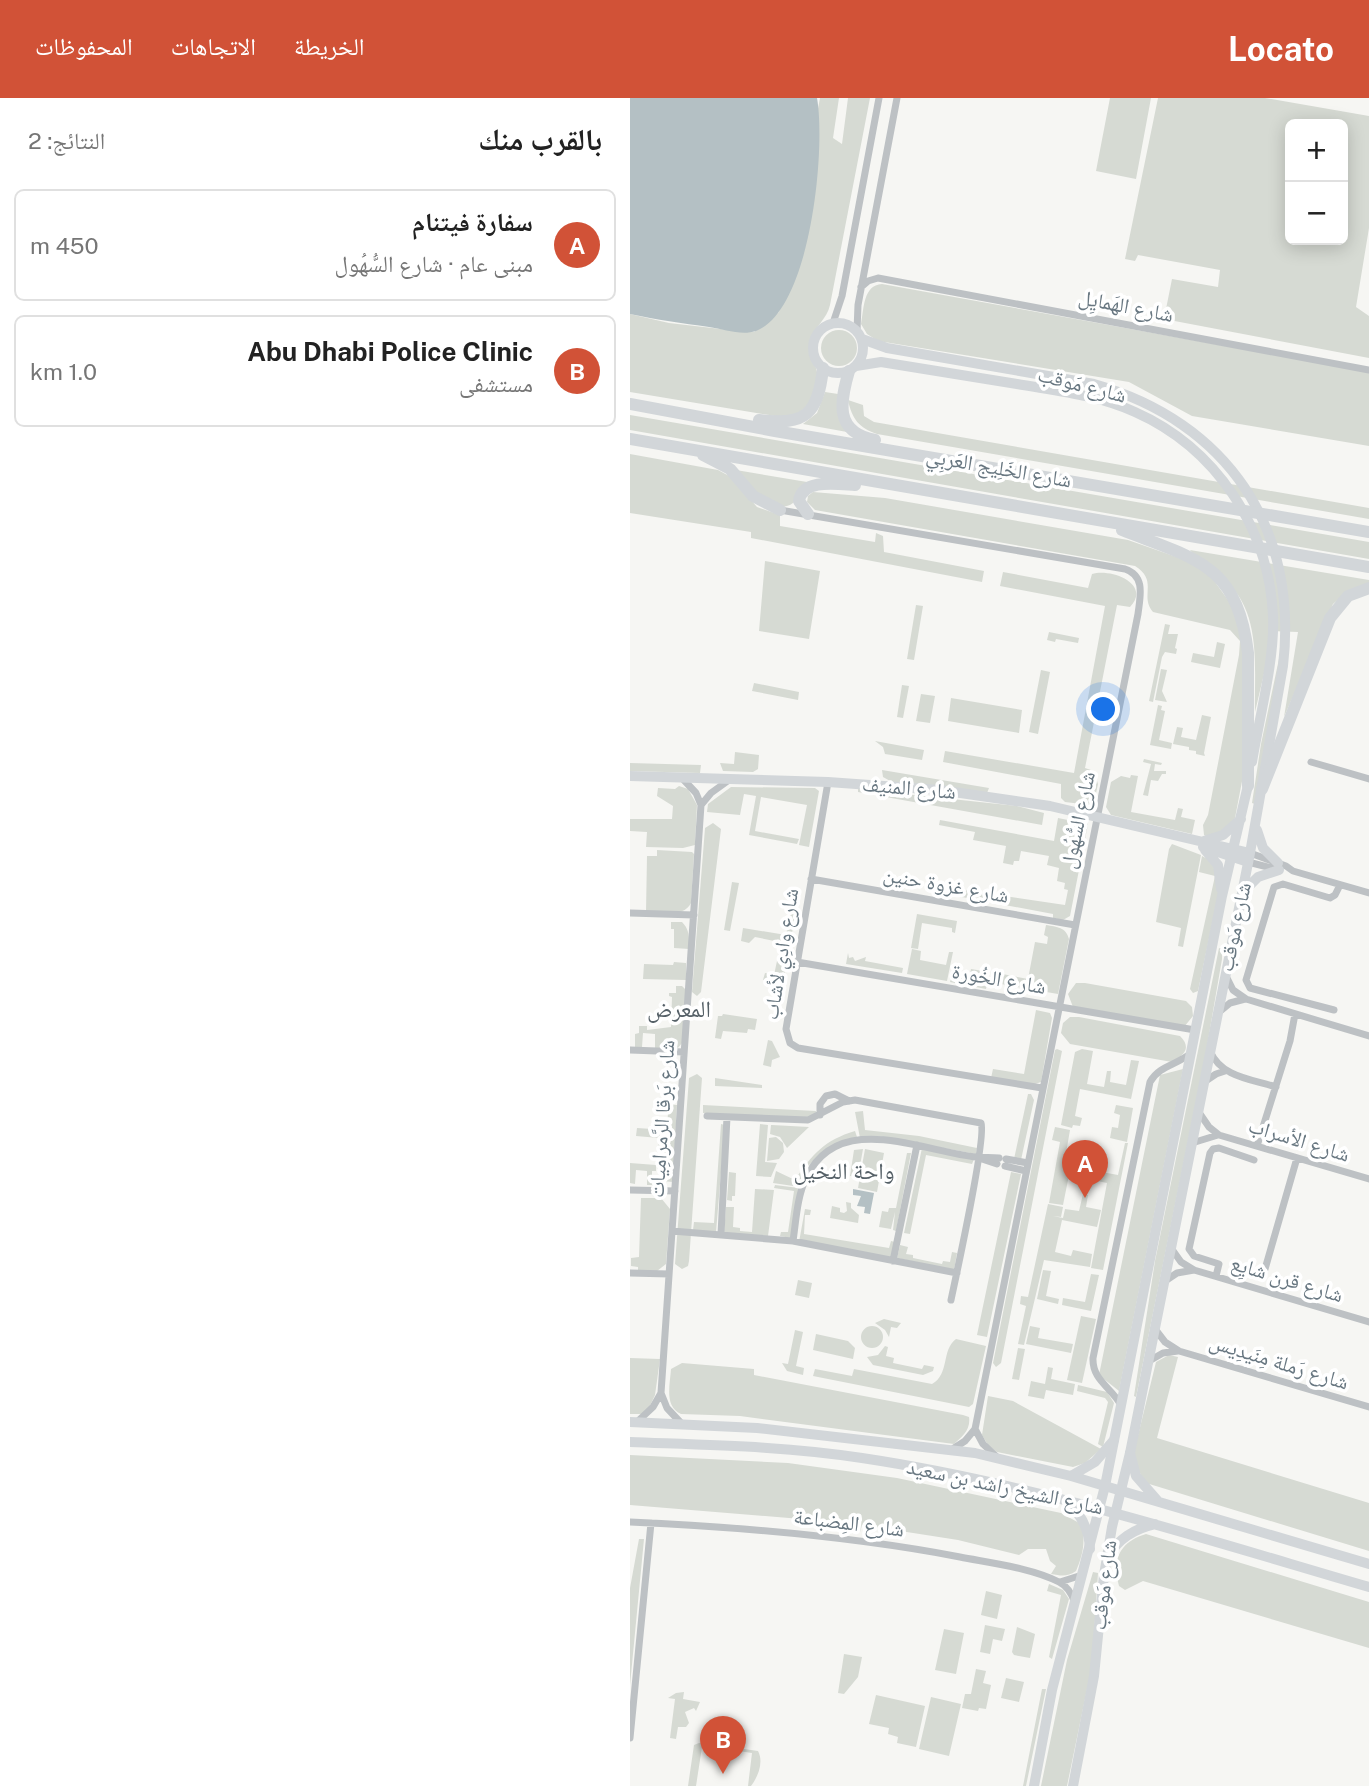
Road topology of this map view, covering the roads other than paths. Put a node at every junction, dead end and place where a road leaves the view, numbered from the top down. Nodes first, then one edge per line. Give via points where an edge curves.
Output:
1 (879, 98) edge
2 (897, 98) edge
3 (866, 264) junction
4 (877, 278) junction
5 (861, 287) junction
6 (833, 323) junction
7 (860, 335) junction
8 (823, 368) junction
9 (852, 368) junction
10 (1369, 370) edge
11 (630, 404) edge
12 (658, 408) junction
13 (630, 439) edge
14 (690, 449) junction
15 (984, 466) junction
16 (892, 485) junction
17 (780, 510) joint
18 (808, 514) junction
19 (1099, 520) junction
20 (1369, 532) edge
21 (1369, 567) edge
22 (1369, 588) edge
23 (1311, 762) dead end
24 (630, 776) edge
25 (682, 778) junction
26 (1369, 779) edge
27 (729, 780) junction
28 (828, 782) junction
29 (1248, 786) junction
30 (1262, 789) junction
31 (701, 805) junction
32 (1097, 816) junction
33 (1241, 818) junction
34 (1256, 827) junction
35 (1202, 844) junction
36 (1233, 853) junction
37 (1250, 858) junction
38 (1278, 866) junction
39 (811, 880) junction
40 (1340, 885) junction
41 (1242, 892) junction
42 (1369, 893) edge
43 (1222, 896) junction
44 (630, 913) edge
45 (694, 915) junction
46 (1075, 925) junction
47 (797, 962) junction
48 (1226, 976) junction
49 (1246, 999) junction
50 (1304, 1002) junction
51 (1059, 1007) junction
52 (1334, 1010) dead end
53 (1218, 1012) junction
54 (1298, 1014) junction
55 (1195, 1030) junction
56 (1369, 1036) edge
57 (630, 1050) edge
58 (1210, 1051) junction
59 (684, 1052) junction
60 (1191, 1054) junction
61 (1225, 1071) junction
62 (1204, 1082) junction
63 (1276, 1087) junction
64 (1042, 1088) junction
65 (849, 1101) junction
66 (1198, 1111) junction
67 (820, 1115) junction
68 (707, 1116) dead end
69 (727, 1117) junction
70 (1219, 1135) junction
71 (1245, 1142) junction
72 (1192, 1143) junction
73 (917, 1145) junction
74 (1257, 1146) junction
75 (1240, 1155) junction
76 (979, 1157) junction
77 (1297, 1158) junction
78 (1254, 1160) dead end
79 (1027, 1167) junction
80 (1369, 1179) edge
81 (630, 1189) edge
82 (675, 1191) junction
83 (672, 1231) junction
84 (721, 1234) junction
85 (793, 1241) junction
86 (1171, 1248) junction
87 (894, 1261) junction
88 (1194, 1270) junction
89 (630, 1273) edge
90 (957, 1273) junction
91 (669, 1274) junction
92 (1216, 1276) junction
93 (1263, 1276) dead end
94 (1165, 1281) junction
95 (951, 1300) dead end
96 (1369, 1322) edge
97 (1155, 1329) junction
98 (1179, 1351) junction
99 (1149, 1361) junction
100 (661, 1393) junction
101 (1121, 1405) junction
102 (1369, 1407) edge
103 (633, 1422) edge
104 (682, 1424) junction
105 (975, 1429) junction
106 (1114, 1440) junction
107 (630, 1442) edge
108 (950, 1450) junction
109 (1130, 1453) junction
110 (999, 1458) junction
111 (1071, 1476) junction
112 (1105, 1486) junction
113 (1121, 1491) junction
114 (1060, 1497) junction
115 (1159, 1502) junction
116 (1100, 1508) junction
117 (1115, 1511) junction
118 (630, 1522) edge
119 (651, 1523) junction
120 (1155, 1524) junction
121 (1090, 1549) junction
122 (1107, 1557) junction
123 (1369, 1564) edge
124 (1083, 1575) junction
125 (1060, 1582) junction
126 (1369, 1587) edge
127 (1075, 1604) junction
128 (630, 1738) edge
129 (1034, 1786) edge
130 (1073, 1786) edge

1 - 6 street
2 - 3 street
3 - 4 street
3 - 5 street
4 - 5 street
4 - 10 street, شارع الهَمايِل
5 - 7 street via 856,316
6 - 7 main road via 846,324
6 - 8 main road via 820,330 814,343 815,357
7 - 9 main road via 863,354
7 - 30 main road, شارع مَوقب via 887,348 1094,384 1138,399 1179,421 1215,451 1256,507 1275,550 1285,595 1286,641
8 - 9 main road via 836,373
8 - 12 highway via 816,404 802,418 790,422
9 - 15 highway via 842,394 842,409 845,422 859,435
9 - 29 main road, شارع مَوقب via 881,362 1093,398 1135,412 1173,433 1206,461 1245,513 1272,596 1273,640
11 - 12 highway, شارع الخَلِيج العَربِي
12 - 15 highway, شارع الخَلِيج العَربِي
13 - 14 highway, شارع الخَلِيج العَربِي
14 - 16 highway, شارع الخَلِيج العَربِي
14 - 17 highway via 730,470 754,496
15 - 20 highway, شارع الخَلِيج العَربِي
16 - 18 highway via 810,486 799,498
16 - 19 highway, شارع الخَلِيج العَربِي
17 - 18 street, شارع السُّهُول
18 - 32 street, شارع السُّهُول via 1133,572 1140,585 1138,614
19 - 21 highway, شارع الخَلِيج العَربِي
19 - 29 highway via 1198,559 1235,601 1248,653
22 - 30 highway via 1348,596 1330,618
23 - 26 street
24 - 25 main road, شارع المنيف
25 - 27 main road, شارع المنيف
25 - 31 street
27 - 28 main road, شارع المنيف
27 - 31 street
28 - 32 main road, شارع المنيف via 986,796
28 - 39 street, شارع وادِي لأشاب
29 - 33 main road, شارع مَوقب
30 - 34 main road, شارع مَوقب
31 - 45 street, شارع بَرقا الرَّمرامِيات
32 - 35 main road, شارع المنيف
32 - 46 street, شارع السُّهُول
33 - 35 main road via 1223,835
33 - 36 main road, شارع مَوقب
34 - 37 main road, شارع مَوقب
34 - 38 main road via 1263,848
35 - 36 main road, شارع المنيف
35 - 43 main road via 1218,865
36 - 37 main road, شارع المنيف
36 - 43 main road, شارع مَوقب
37 - 38 street
37 - 41 main road, شارع مَوقب
38 - 40 street
38 - 41 main road
39 - 46 street, شارع غزوة حنين
39 - 47 street, شارع وادِي لأشاب
40 - 42 street
40 - 50 street via 1330,898 1283,884 1272,889 1247,983
41 - 48 main road, شارع مَوقب
43 - 55 main road, شارع مَوقب
44 - 45 street
45 - 59 street, شارع بَرقا الرَّمرامِيات
46 - 51 street, شارع السُّهُول
47 - 51 street, شارع الخُورة
47 - 64 street, شارع وادِي لأشاب via 786,1029 794,1046
48 - 49 street via 1233,990
48 - 53 main road, شارع مَوقب
49 - 53 street
49 - 54 street
50 - 52 street
50 - 54 street
51 - 55 street, شارع الخُورة
51 - 64 street, شارع السُّهُول
53 - 58 main road, شارع مَوقب
54 - 56 street
54 - 63 street
55 - 60 main road, شارع مَوقب
57 - 59 street
58 - 61 street
58 - 62 main road, شارع مَوقب
59 - 82 street, شارع بَرقا الرَّمرامِيات
60 - 101 main road, شارع مَوقب
60 - 101 street via 1157,1072 1150,1082 1093,1358 1095,1373
61 - 62 street
61 - 63 street
62 - 66 main road, شارع مَوقب
63 - 74 street
64 - 79 street, شارع السُّهُول
65 - 67 street
65 - 67 street via 835,1094 826,1096
65 - 76 street via 978,1121 984,1129
66 - 70 street, شارع الأسراب
66 - 72 main road, شارع مَوقب
67 - 69 street via 804,1120
68 - 69 street
69 - 84 street
70 - 71 street, شارع الأسراب
70 - 72 street, شارع الأسراب
71 - 74 street, شارع الأسراب
71 - 75 street
72 - 86 main road, شارع مَوقب
73 - 76 street
73 - 85 street via 863,1139 824,1155 801,1190
73 - 87 street
74 - 77 street, شارع الأسراب
75 - 78 street
75 - 92 street via 1219,1148 1212,1151 1190,1247 1192,1255 1219,1264
76 - 79 street
76 - 90 street
77 - 80 street, شارع الأسراب
77 - 93 street
79 - 105 street, شارع السُّهُول
81 - 82 street
82 - 83 street, شارع بَرقا الرَّمرامِيات
83 - 84 street
83 - 91 street, شارع بَرقا الرَّمرامِيات
84 - 85 street
85 - 87 street
86 - 88 street, شارع قرن شايِع
86 - 94 main road, شارع مَوقب
87 - 90 street
88 - 92 street, شارع قرن شايِع
88 - 94 street
89 - 91 street
90 - 95 street
91 - 100 street, شارع بَرقا الرَّمرامِيات
92 - 96 street, شارع قرن شايِع
94 - 97 main road, شارع مَوقب
97 - 98 street, شارع رَملة مِنَيدِيس
97 - 99 main road, شارع مَوقب
98 - 99 street, شارع رَملة مِنَيدِيس
98 - 102 street, شارع رَملة مِنَيدِيس
99 - 109 main road, شارع مَوقب
100 - 103 street via 649,1413
100 - 104 street
101 - 106 main road, شارع مَوقب
103 - 104 main road, شارع الشيخ راشد بن سعيد
104 - 108 main road, شارع الشيخ راشد بن سعيد
105 - 108 street
105 - 110 street
106 - 111 main road via 1095,1462
106 - 112 main road, شارع مَوقب
107 - 114 main road, شارع الشيخ راشد بن سعيد via 827,1453 936,1470
108 - 110 main road, شارع الشيخ راشد بن سعيد
109 - 113 main road, شارع مَوقب
109 - 115 main road via 1136,1476
110 - 111 main road, شارع الشيخ راشد بن سعيد
111 - 112 main road, شارع الشيخ راشد بن سعيد
112 - 113 main road, شارع الشيخ راشد بن سعيد
112 - 116 main road, شارع مَوقب
113 - 115 main road, شارع الشيخ راشد بن سعيد
113 - 117 main road, شارع مَوقب
114 - 116 main road, شارع الشيخ راشد بن سعيد
114 - 121 main road via 1083,1521
115 - 123 main road, شارع الشيخ راشد بن سعيد
116 - 117 main road, شارع الشيخ راشد بن سعيد
116 - 121 main road, شارع مَوقب
117 - 120 main road, شارع الشيخ راشد بن سعيد
117 - 122 main road, شارع مَوقب
118 - 119 street, شارع المِضباعة
119 - 125 street, شارع المِضباعة via 738,1527 878,1543 999,1565
119 - 128 street
120 - 122 main road via 1120,1540
120 - 126 main road, شارع الشيخ راشد بن سعيد
121 - 124 main road, شارع مَوقب
122 - 130 main road, شارع مَوقب via 1094,1676
124 - 125 street
124 - 127 main road, شارع مَوقب
125 - 127 street
127 - 129 main road, شارع مَوقب via 1052,1690

